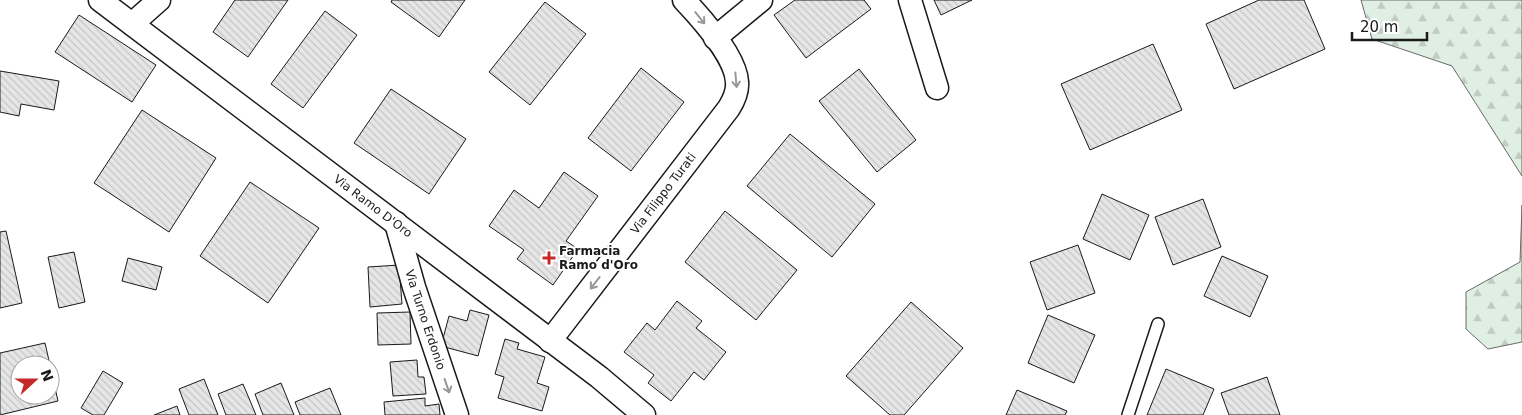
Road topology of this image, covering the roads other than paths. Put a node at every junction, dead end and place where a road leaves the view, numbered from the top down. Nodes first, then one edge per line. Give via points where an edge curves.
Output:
1 (100, 0) edge
2 (159, 0) edge
3 (684, 0) edge
4 (762, 0) edge
5 (910, 0) edge
6 (132, 24) junction
7 (715, 38) junction
8 (937, 88) dead end
9 (396, 223) junction
10 (1158, 324) dead end
11 (550, 341) junction
12 (457, 415) edge
13 (644, 415) edge
14 (1128, 415) edge

1 - 6 street, Via Ramo D'Oro
2 - 6 street
3 -> 7 street, Via Filippo Turati
4 - 7 street
5 - 8 street
6 - 9 street, Via Ramo D'Oro
7 -> 11 street, Via Filippo Turati via 730,59 738,81 729,108
9 - 11 street, Via Ramo D'Oro
9 -> 12 street, Via Turno Erdonio
10 - 14 lane
11 - 13 street, Via Ramo D'Oro

